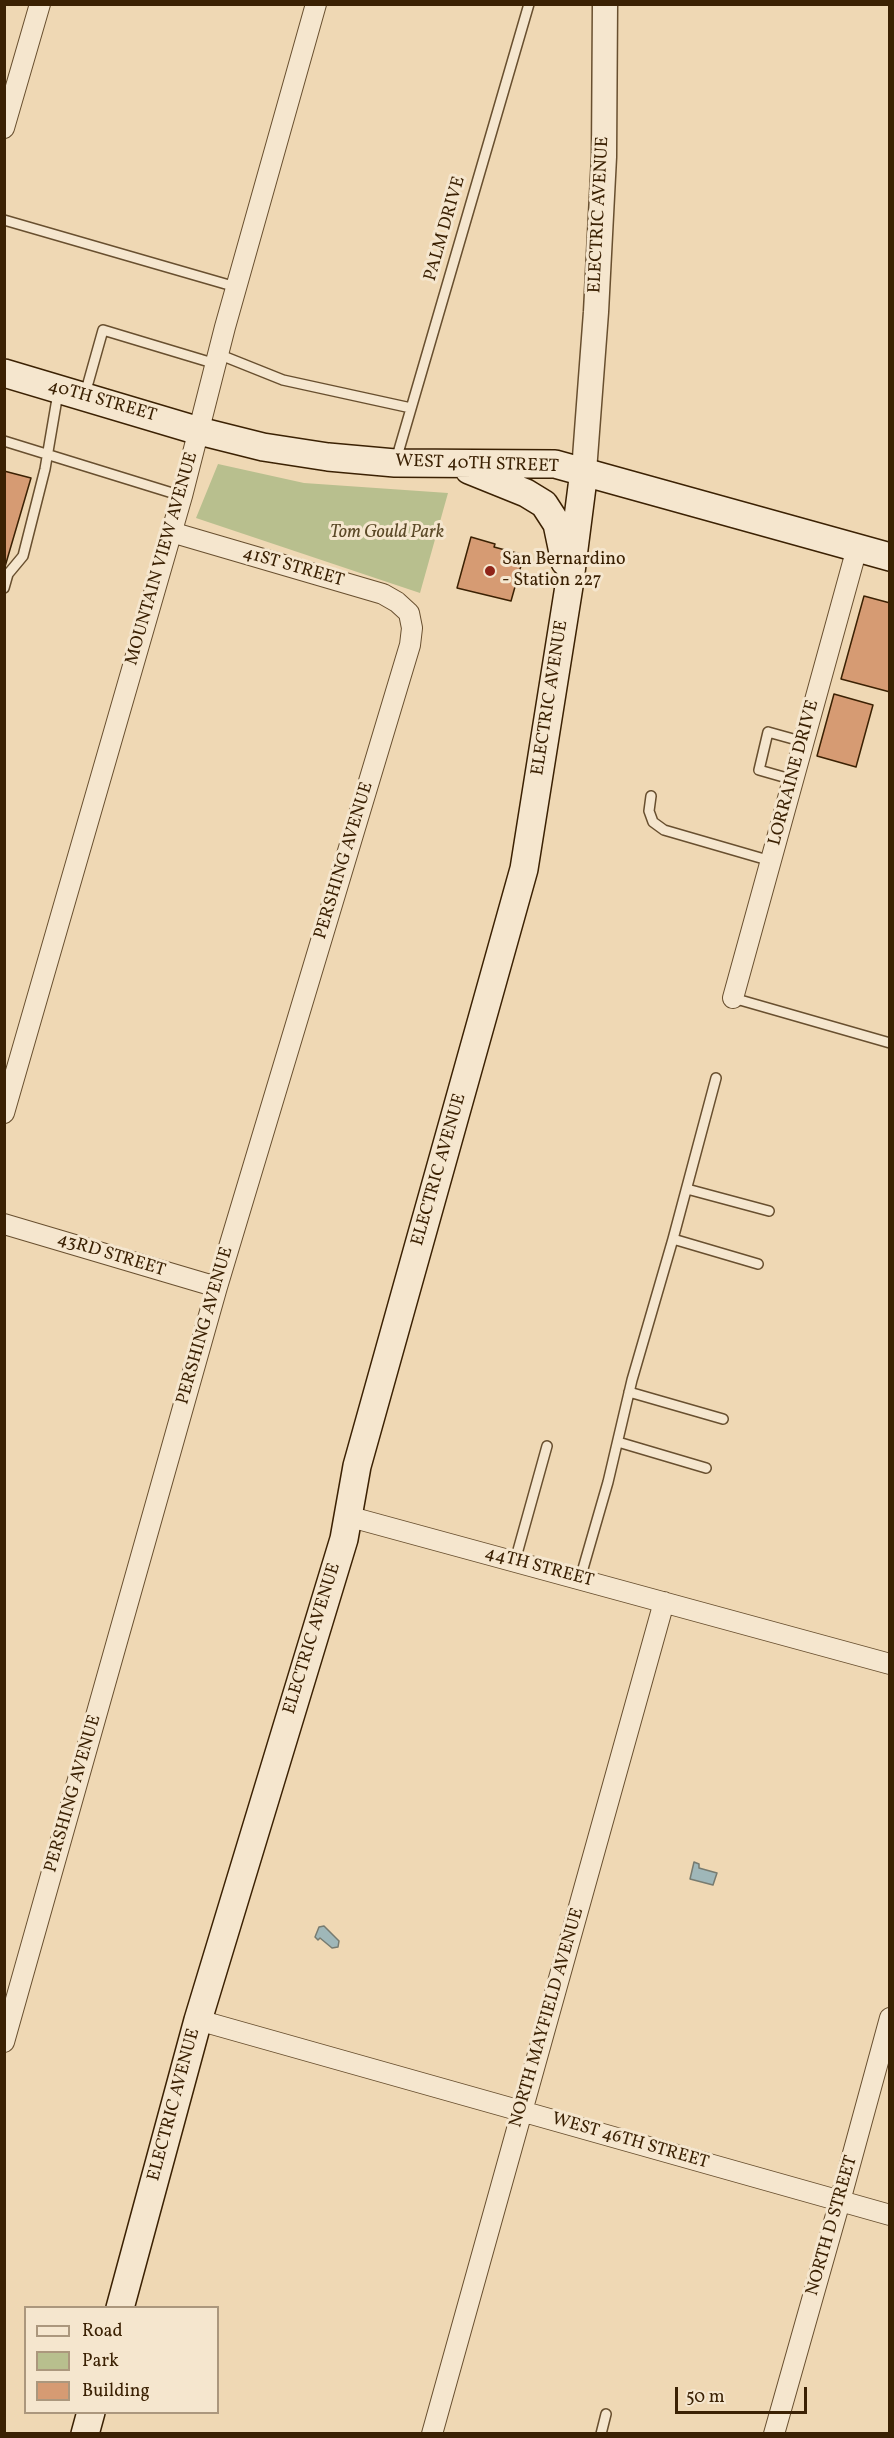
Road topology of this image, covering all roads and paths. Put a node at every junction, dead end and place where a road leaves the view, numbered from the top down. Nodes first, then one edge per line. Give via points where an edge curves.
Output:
1 (40, 4) edge
2 (316, 4) edge
3 (529, 4) edge
4 (605, 4) edge
5 (4, 128) edge
6 (4, 220) edge
7 (236, 286) junction
8 (217, 359) junction
9 (4, 373) edge
10 (59, 389) junction
11 (85, 397) junction
12 (411, 408) junction
13 (199, 431) junction
14 (4, 441) edge
15 (48, 454) junction
16 (395, 463) junction
17 (454, 464) junction
18 (584, 471) junction
19 (182, 495) junction
20 (171, 532) junction
21 (857, 548) junction
22 (890, 557) edge
23 (570, 580) junction
24 (4, 588) edge
25 (409, 613) joint
26 (804, 742) junction
27 (794, 780) junction
28 (651, 796) dead end
29 (771, 861) junction
30 (733, 998) joint
31 (890, 1043) edge
32 (716, 1078) dead end
33 (4, 1113) edge
34 (687, 1189) junction
35 (769, 1211) dead end
36 (4, 1224) edge
37 (673, 1239) junction
38 (759, 1264) dead end
39 (216, 1287) junction
40 (629, 1392) junction
41 (723, 1419) dead end
42 (618, 1442) junction
43 (547, 1446) dead end
44 (706, 1468) dead end
45 (347, 1516) junction
46 (515, 1561) junction
47 (580, 1579) junction
48 (664, 1602) junction
49 (890, 1664) edge
50 (890, 2018) edge
51 (198, 2020) junction
52 (4, 2042) edge
53 (522, 2111) junction
54 (840, 2201) junction
55 (890, 2215) edge
56 (120, 2306) edge
57 (90, 2414) edge
58 (606, 2414) dead end
59 (85, 2433) edge
60 (432, 2433) edge
61 (601, 2433) edge
62 (774, 2433) edge

1 - 5 street
2 - 7 street, MOUNTAIN VIEW AVENUE
3 - 12 lane, PALM DRIVE
4 - 18 street, ELECTRIC AVENUE via 604,157
6 - 7 lane
7 - 8 street, MOUNTAIN VIEW AVENUE
8 - 11 lane via 103,330
8 - 12 lane via 283,380
8 - 13 street, MOUNTAIN VIEW AVENUE
9 - 10 main road, 40TH STREET
10 - 11 main road, 40TH STREET
10 - 15 lane
11 - 13 main road, 40TH STREET
12 - 16 lane, PALM DRIVE
13 - 16 main road, WEST 40TH STREET via 263,447
13 - 19 street, MOUNTAIN VIEW AVENUE
14 - 15 lane
15 - 19 lane
15 - 24 lane via 23,556 8,574
16 - 17 main road, WEST 40TH STREET
17 - 18 main road, WEST 40TH STREET via 555,464
17 - 23 main road via 544,504 557,524
18 - 21 main road, WEST 40TH STREET
18 - 23 main road, ELECTRIC AVENUE
19 - 20 street, MOUNTAIN VIEW AVENUE
20 - 25 street, 41ST STREET via 383,594
20 - 33 street, MOUNTAIN VIEW AVENUE
21 - 22 main road, WEST 40TH STREET
21 - 26 street, LORRAINE DRIVE
23 - 45 main road, ELECTRIC AVENUE via 524,869 357,1466
25 - 39 street, PERSHING AVENUE via 410,645
26 - 27 street, LORRAINE DRIVE
26 - 27 lane via 768,732 759,770
27 - 29 street, LORRAINE DRIVE
28 - 29 lane via 649,811 653,822 664,830
29 - 30 street, LORRAINE DRIVE
30 - 31 lane
32 - 34 lane
34 - 35 lane
34 - 37 lane
36 - 39 street, 43RD STREET
37 - 38 lane
37 - 40 lane
39 - 52 street, PERSHING AVENUE
40 - 41 lane
40 - 42 lane
42 - 44 lane
42 - 47 lane
43 - 46 lane
45 - 46 street, 44TH STREET
45 - 51 main road, ELECTRIC AVENUE via 344,1539
46 - 47 street, 44TH STREET
47 - 48 street, 44TH STREET
48 - 49 street, 44TH STREET
48 - 53 street, NORTH MAYFIELD AVENUE
50 - 54 street, NORTH D STREET
51 - 53 street, WEST 46TH STREET
51 - 56 main road, ELECTRIC AVENUE
53 - 54 street, WEST 46TH STREET
53 - 60 street, NORTH MAYFIELD AVENUE
54 - 55 street, WEST 46TH STREET
54 - 62 street, NORTH D STREET
57 - 59 main road
58 - 61 lane

